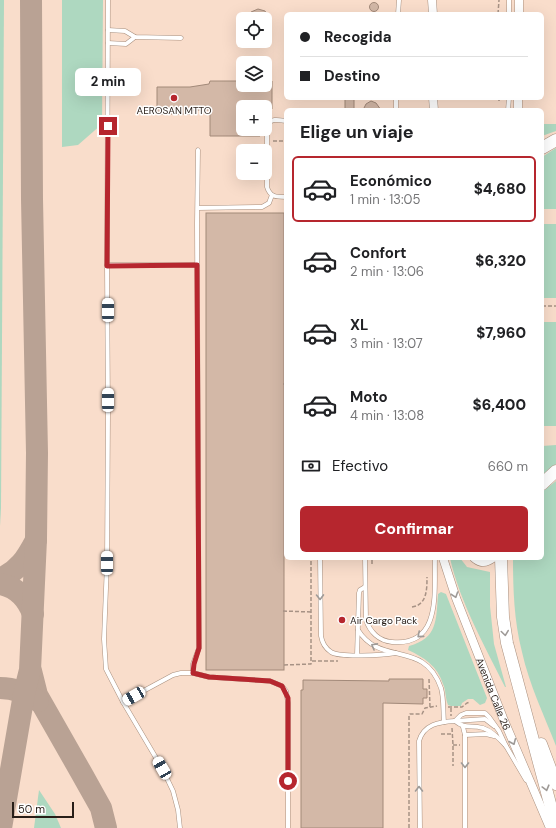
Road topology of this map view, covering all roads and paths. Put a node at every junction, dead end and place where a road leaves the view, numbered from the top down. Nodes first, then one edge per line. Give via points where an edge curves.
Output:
1 (108, 0) edge
2 (399, 0) edge
3 (432, 0) edge
4 (499, 0) edge
5 (509, 0) edge
6 (519, 0) edge
7 (398, 12) edge
8 (433, 12) edge
9 (498, 12) edge
10 (509, 12) edge
11 (519, 12) edge
12 (108, 30) junction
13 (134, 37) junction
14 (181, 38) dead end
15 (108, 43) junction
16 (284, 121) edge
17 (556, 140) edge
18 (284, 141) edge
19 (267, 142) junction
20 (544, 147) edge
21 (198, 150) dead end
22 (272, 195) junction
23 (284, 197) edge
24 (198, 208) junction
25 (197, 265) junction
26 (107, 266) junction
27 (544, 306) edge
28 (556, 306) edge
29 (556, 471) edge
30 (544, 482) edge
31 (311, 560) edge
32 (320, 560) edge
33 (365, 560) edge
34 (372, 560) edge
35 (435, 560) edge
36 (444, 560) edge
37 (477, 560) edge
38 (490, 560) edge
39 (501, 560) edge
40 (507, 560) edge
41 (372, 566) dead end
42 (427, 578) dead end
43 (365, 587) junction
44 (502, 595) junction
45 (412, 607) dead end
46 (284, 611) dead end
47 (311, 612) junction
48 (358, 630) junction
49 (396, 653) junction
50 (357, 655) junction
51 (284, 665) dead end
52 (514, 670) junction
53 (431, 671) junction
54 (193, 673) junction
55 (123, 702) junction
56 (470, 702) dead end
57 (443, 706) junction
58 (430, 707) junction
59 (450, 708) junction
60 (453, 721) junction
61 (444, 722) junction
62 (463, 726) junction
63 (441, 734) dead end
64 (452, 734) junction
65 (465, 735) junction
66 (497, 736) junction
67 (506, 746) junction
68 (453, 766) dead end
69 (556, 784) edge
70 (540, 804) junction
71 (556, 826) edge
72 (180, 828) edge
73 (288, 828) edge
74 (409, 828) edge
75 (420, 828) edge
76 (465, 828) edge
77 (550, 828) edge

1 - 12 lane
2 - 7 lane
3 - 8 street
4 - 9 path
5 - 10 lane
6 - 11 street
12 - 13 lane via 125,31
12 - 15 lane
13 - 14 lane
13 - 15 lane via 126,44
15 - 26 lane
16 - 19 lane via 273,120 268,123
17 - 20 main road
18 - 19 path
19 - 22 lane via 267,187
21 - 24 lane
22 - 23 lane
22 - 24 lane via 269,203 262,207
24 - 25 lane
25 - 26 lane
25 - 54 lane via 199,648
26 - 55 lane via 107,555 104,640 106,669
27 - 28 path
29 - 30 main road
31 - 47 path
32 -> 50 lane via 322,642 337,654
33 - 43 lane
34 - 41 path
35 -> 43 lane via 433,615 426,630 411,641 389,642 372,632 366,620
36 -> 70 street, Avenida Calle 26 via 503,718
37 - 38 street via 482,563
39 - 44 main road, Avenida Calle 26
40 - 44 main road
42 - 45 path via 425,597
43 - 48 lane via 359,593
44 -> 52 main road, Avenida Calle 26 via 505,632
46 - 47 path
47 - 51 path via 311,664
49 -> 48 lane via 373,646
48 - 50 lane
49 - 50 lane
49 - 53 lane via 416,658
52 - 69 main road, Avenida Calle 26
52 -> 71 main road, Avenida Calle 26
53 - 57 lane via 441,688
53 - 58 path via 428,694
54 - 55 lane via 173,675
54 - 73 lane via 209,677 270,681 282,686 286,692
55 - 72 lane via 173,790
56 - 59 path via 462,707
57 - 58 path
57 - 59 path
57 - 61 lane
58 - 74 path via 425,708 422,714 409,715
59 - 60 path
60 - 61 lane
60 - 62 lane
60 - 64 path
60 - 67 lane via 485,719 499,731
75 -> 61 lane via 419,741 426,729
62 - 65 lane
62 - 66 lane via 484,728
63 - 64 path
64 - 68 path
65 - 66 lane
65 -> 76 lane
66 - 67 lane
67 - 70 lane
70 - 77 street, Avenida Calle 26

